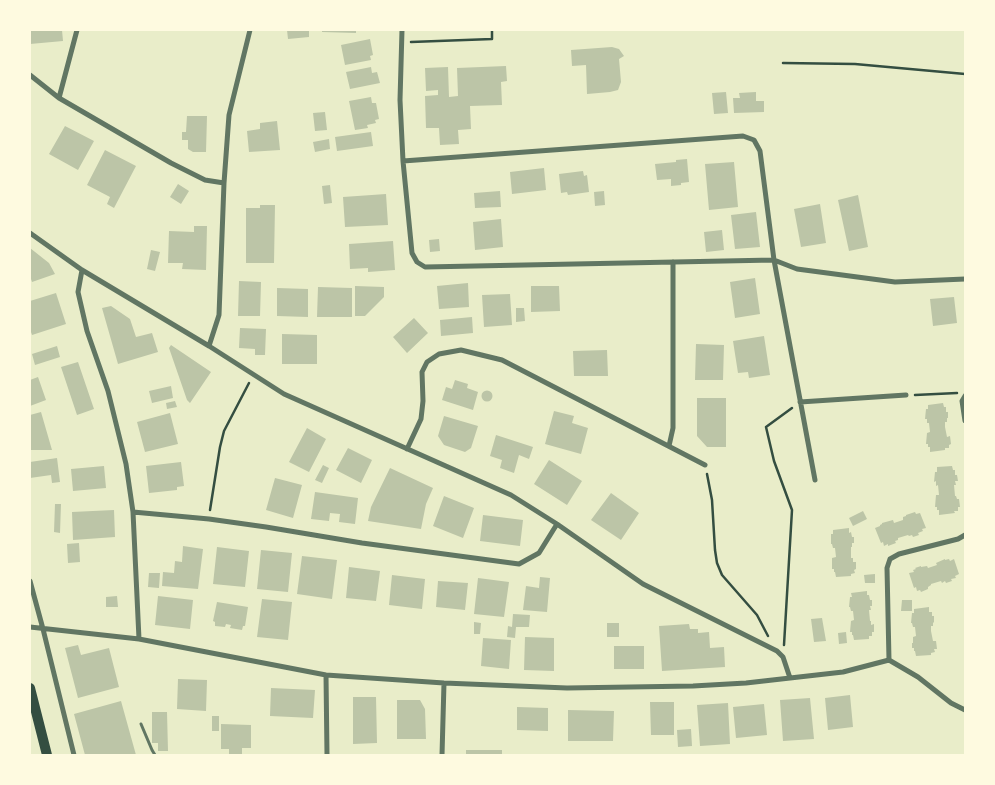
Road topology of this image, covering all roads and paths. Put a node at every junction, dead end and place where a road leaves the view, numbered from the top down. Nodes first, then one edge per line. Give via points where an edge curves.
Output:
1 (77, 30) edge
2 (250, 30) edge
3 (402, 30) edge
4 (492, 30) edge
5 (402, 42) junction
6 (783, 63) dead end
7 (965, 74) edge
8 (30, 75) edge
9 (59, 98) junction
10 (403, 161) junction
11 (224, 183) junction
12 (30, 233) edge
13 (774, 260) junction
14 (673, 262) junction
15 (82, 270) junction
16 (965, 279) edge
17 (209, 346) junction
18 (254, 375) junction
19 (965, 394) edge
20 (906, 395) joint
21 (800, 402) junction
22 (965, 422) edge
23 (669, 446) junction
24 (407, 449) junction
25 (705, 465) joint
26 (815, 480) dead end
27 (133, 512) junction
28 (209, 519) junction
29 (556, 524) junction
30 (965, 535) edge
31 (30, 581) edge
32 (30, 627) edge
33 (43, 629) junction
34 (139, 639) junction
35 (777, 651) junction
36 (783, 657) junction
37 (889, 660) junction
38 (326, 675) junction
39 (790, 678) junction
40 (444, 683) junction
41 (30, 688) edge
42 (965, 710) edge
43 (141, 724) dead end
44 (47, 755) edge
45 (74, 755) edge
46 (155, 755) edge
47 (327, 755) edge
48 (442, 755) edge

1 - 9 street
2 - 11 street via 230,115
3 - 5 street
4 - 5 path via 492,39
5 - 10 street
6 - 7 path via 855,64
8 - 9 street
9 - 11 street via 171,163 205,180
10 - 13 street via 743,136 754,140 760,151
10 - 14 street via 412,253 425,267
11 - 17 street via 219,315
12 - 15 street
13 - 14 street
13 - 16 street via 797,269 895,282
13 - 21 street
14 - 23 street via 673,428
15 - 17 street
15 - 27 street via 78,292 87,331 108,391 126,464
17 - 18 street
18 - 24 street via 284,394
18 - 28 path via 224,431
19 - 20 path
19 - 22 street via 962,401
20 - 21 street
21 - 26 street
21 - 36 path via 766,427 774,461 792,510
23 - 24 street via 502,360 461,350 439,354 427,362 422,372 422,419
23 - 25 street
24 - 29 street via 511,495
25 - 35 path via 712,500 717,563 722,575 757,615
27 - 28 street
27 - 34 street
28 - 29 street via 519,564 539,553
29 - 35 street via 643,584
30 - 37 street via 890,559 887,568
31 - 33 street
32 - 33 street
33 - 34 street
33 - 45 street
34 - 38 street
35 - 36 street
36 - 39 street
37 - 39 street via 843,672
37 - 42 street
38 - 40 street
38 - 47 street
39 - 40 street via 720,685 577,688
40 - 48 street
41 - 44 highway
43 - 46 lane

